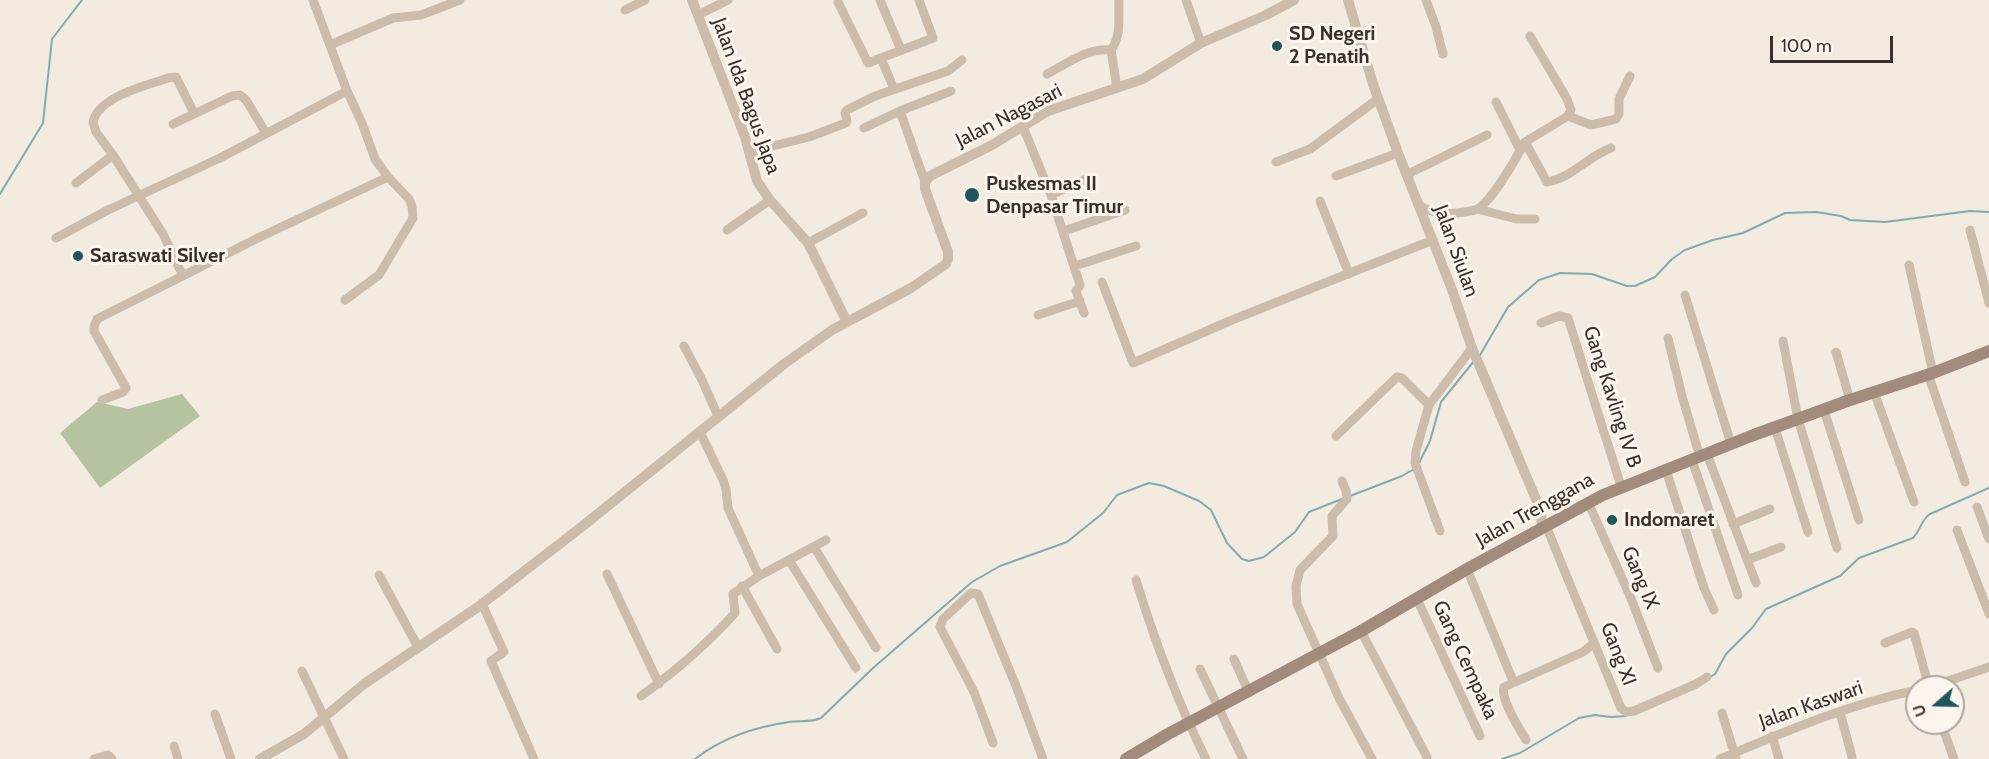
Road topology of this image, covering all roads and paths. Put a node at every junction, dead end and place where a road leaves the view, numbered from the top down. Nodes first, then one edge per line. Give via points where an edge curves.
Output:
1 (313, 0) edge
2 (460, 0) edge
3 (645, 0) edge
4 (692, 0) edge
5 (728, 0) edge
6 (880, 0) edge
7 (919, 0) edge
8 (1119, 0) edge
9 (1186, 0) edge
10 (1294, 0) edge
11 (1348, 0) edge
12 (1426, 0) edge
13 (838, 2) dead end
14 (625, 10) dead end
15 (698, 15) junction
16 (1530, 36) dead end
17 (1201, 43) junction
18 (330, 45) junction
19 (901, 50) junction
20 (1112, 51) junction
21 (1443, 54) dead end
22 (880, 58) junction
23 (962, 60) dead end
24 (1047, 74) dead end
25 (1630, 76) dead end
26 (1117, 88) junction
27 (894, 89) junction
28 (347, 91) junction
29 (951, 92) dead end
30 (1378, 99) junction
31 (1496, 102) dead end
32 (900, 111) junction
33 (194, 113) junction
34 (1568, 116) junction
35 (173, 124) dead end
36 (1023, 127) junction
37 (864, 128) dead end
38 (266, 133) junction
39 (1487, 135) dead end
40 (1523, 146) junction
41 (1611, 148) dead end
42 (1398, 153) junction
43 (113, 155) junction
44 (750, 155) junction
45 (1276, 162) dead end
46 (1406, 175) junction
47 (1336, 176) dead end
48 (388, 177) junction
49 (1088, 178) dead end
50 (925, 182) junction
51 (76, 183) dead end
52 (1051, 195) junction
53 (141, 196) junction
54 (770, 200) junction
55 (1320, 201) dead end
56 (1125, 210) dead end
57 (1421, 210) junction
58 (1477, 210) junction
59 (862, 213) dead end
60 (1535, 219) dead end
61 (726, 230) dead end
62 (1970, 230) dead end
63 (1064, 231) junction
64 (1431, 236) junction
65 (56, 238) dead end
66 (808, 243) junction
67 (1136, 246) dead end
68 (1075, 266) junction
69 (1909, 266) dead end
70 (1349, 274) junction
71 (183, 276) junction
72 (1102, 282) dead end
73 (1684, 295) dead end
74 (345, 300) dead end
75 (1080, 301) junction
76 (1989, 303) edge
77 (1084, 313) dead end
78 (1038, 315) dead end
79 (847, 322) junction
80 (1541, 323) dead end
81 (1668, 338) dead end
82 (1783, 341) dead end
83 (684, 346) dead end
84 (1472, 348) junction
85 (1989, 351) edge
86 (1836, 352) dead end
87 (1930, 374) junction
88 (1874, 392) junction
89 (102, 400) dead end
90 (1850, 400) junction
91 (1429, 405) junction
92 (1824, 410) junction
93 (718, 416) junction
94 (1798, 419) junction
95 (1775, 428) junction
96 (700, 432) junction
97 (1336, 436) dead end
98 (1731, 444) junction
99 (1699, 457) junction
100 (1666, 470) junction
101 (1342, 481) dead end
102 (1965, 482) dead end
103 (1622, 486) junction
104 (1588, 502) junction
105 (1914, 502) dead end
106 (1977, 507) dead end
107 (1770, 509) dead end
108 (1859, 520) dead end
109 (1733, 524) junction
110 (1546, 526) junction
111 (1957, 530) dead end
112 (1440, 531) dead end
113 (1808, 532) dead end
114 (1989, 539) edge
115 (826, 540) dead end
116 (814, 547) junction
117 (1781, 547) dead end
118 (1837, 548) dead end
119 (789, 560) junction
120 (1747, 560) junction
121 (1467, 569) junction
122 (608, 574) dead end
123 (380, 575) dead end
124 (759, 576) junction
125 (1136, 580) dead end
126 (1756, 583) dead end
127 (742, 586) junction
128 (1738, 595) dead end
129 (1417, 599) junction
130 (482, 604) junction
131 (1714, 610) dead end
132 (1989, 614) edge
133 (1361, 631) junction
134 (1885, 643) dead end
135 (1594, 644) junction
136 (418, 647) junction
137 (876, 648) dead end
138 (777, 649) dead end
139 (1318, 653) junction
140 (1234, 659) dead end
141 (1989, 667) edge
142 (856, 668) dead end
143 (1658, 668) dead end
144 (1200, 669) dead end
145 (302, 671) dead end
146 (1926, 675) edge
147 (1965, 675) edge
148 (1707, 677) dead end
149 (1513, 681) junction
150 (659, 684) junction
151 (1249, 693) junction
152 (1905, 693) edge
153 (641, 696) dead end
154 (1219, 707) junction
155 (1840, 712) junction
156 (1722, 713) dead end
157 (215, 714) dead end
158 (325, 718) junction
159 (1188, 723) junction
160 (1945, 735) edge
161 (1480, 736) dead end
162 (1772, 736) junction
163 (1526, 740) dead end
164 (993, 743) dead end
165 (174, 746) dead end
166 (1735, 756) edge
167 (1426, 757) dead end
168 (1852, 757) dead end
169 (1131, 758) edge
170 (93, 759) edge
171 (112, 759) edge
172 (178, 759) edge
173 (231, 759) edge
174 (260, 759) edge
175 (344, 759) edge
176 (534, 759) edge
177 (1043, 759) edge
178 (1206, 759) edge
179 (1243, 759) edge
180 (1372, 759) edge
181 (1720, 759) edge
182 (1779, 759) edge
183 (1953, 759) edge

1 - 18 street
2 - 18 street via 421,15 393,18
3 - 14 street
4 - 15 street, Jalan Ida Bagus Japa
5 - 15 street
6 - 19 street
7 - 19 street via 933,38
8 - 20 street via 1119,31
9 - 17 street
10 - 17 street, Jalan Nagasari
11 - 30 street, Jalan Siulan
12 - 21 street
13 - 22 street via 868,63
15 - 44 street, Jalan Ida Bagus Japa
16 - 34 street via 1567,99
17 - 26 street, Jalan Nagasari via 1155,73
18 - 28 street
19 - 22 street
20 - 24 street via 1093,52
20 - 26 street
22 - 27 street
23 - 27 street via 948,71
25 - 34 street via 1619,99 1616,119 1591,125
26 - 36 street, Jalan Nagasari via 1058,107
27 - 44 street via 847,110 846,123
28 - 38 street
28 - 48 street via 375,159
29 - 32 street
30 - 42 street, Jalan Siulan
30 - 45 street via 1310,149
31 - 40 street
32 - 37 street
32 - 50 street
33 - 35 street
33 - 38 street via 240,95
33 - 43 street via 176,77 115,98 93,122
34 - 40 street
36 - 50 street, Jalan Nagasari
36 - 52 street
38 - 53 street
39 - 46 street
40 - 41 street via 1547,182
40 - 58 street via 1493,193
42 - 46 street, Jalan Siulan
42 - 47 street
43 - 51 street
43 - 53 street
44 - 54 street, Jalan Ida Bagus Japa via 760,188
46 - 57 street, Jalan Siulan
48 - 71 street
48 - 74 street via 409,199 413,218 379,275
49 - 52 street
50 - 79 street via 948,252 947,262 911,288
52 - 63 street
53 - 65 street
53 - 71 street
54 - 61 street
54 - 66 street, Jalan Ida Bagus Japa
55 - 70 street
56 - 63 street
57 - 58 street via 1446,214
57 - 64 street, Jalan Siulan
58 - 60 street
59 - 66 street
62 - 76 street
63 - 68 street
64 - 70 street
64 - 84 street, Jalan Siulan
66 - 79 street, Jalan Ida Bagus Japa
67 - 68 street
68 - 75 street
69 - 87 street
70 - 72 street via 1133,363
71 - 89 street via 95,322 94,331 126,388
73 - 98 street
75 - 77 street
75 - 78 street
79 - 93 street via 784,364
80 - 103 street, Gang Kavling IV B via 1559,316 1568,318
81 - 99 street
82 - 94 street
83 - 93 street
84 - 91 street
84 - 110 street, Jalan Siulan
85 - 87 main road, Jalan Trenggana
86 - 90 street
87 - 88 main road, Jalan Trenggana
87 - 102 street
88 - 90 main road, Jalan Trenggana
88 - 105 street
90 - 92 main road, Jalan Trenggana
91 - 97 street via 1397,377
91 - 112 street via 1416,451 1416,469
92 - 94 main road, Jalan Trenggana
92 - 108 street
93 - 96 street
94 - 95 main road, Jalan Trenggana
94 - 118 street
95 - 98 main road, Jalan Trenggana
95 - 113 street
96 - 124 street via 723,480 728,508
96 - 130 street
98 - 99 main road, Jalan Trenggana
99 - 100 main road, Jalan Trenggana
99 - 109 street
99 - 128 street
100 - 103 main road, Jalan Trenggana
100 - 131 street
101 - 139 street via 1347,499 1332,516 1334,536 1303,567 1296,586 1299,611
103 - 104 main road, Jalan Trenggana
104 - 110 main road, Jalan Trenggana
104 - 143 street, Gang IX
106 - 114 street
107 - 109 street
109 - 120 street
110 - 121 main road, Jalan Trenggana
110 - 135 street, Gang XI
111 - 132 street
115 - 116 street
116 - 119 street
116 - 137 street
117 - 120 street
119 - 124 street
119 - 142 street
120 - 126 street
121 - 129 main road, Jalan Trenggana
121 - 149 street
122 - 150 street
123 - 136 street
124 - 127 street
125 - 159 street
127 - 138 street
127 - 150 street via 733,594 735,613 705,646
129 - 133 main road, Jalan Trenggana
129 - 161 street, Gang Cempaka
130 - 136 street
130 - 176 street via 504,652 491,661
133 - 139 main road, Jalan Trenggana
133 - 167 street
134 - 146 street via 1914,633
135 - 148 street, Gang XI via 1618,703 1626,712
135 - 149 street
136 - 158 street via 364,684
139 - 151 main road, Jalan Trenggana
139 - 180 street
140 - 151 street
141 - 147 street
144 - 154 street
145 - 158 street
149 - 163 street via 1502,694
150 - 153 street
151 - 154 main road, Jalan Trenggana
152 - 155 street, Jalan Kaswari
154 - 159 main road, Jalan Trenggana
154 - 179 street
155 - 162 street, Jalan Kaswari
155 - 168 street
156 - 166 street
157 - 173 street
158 - 174 street via 290,744
158 - 175 street
159 - 169 main road, Jalan Trenggana
159 - 178 street
160 - 183 street
162 - 166 street, Jalan Kaswari
162 - 182 street
164 - 177 street via 974,692 940,627 943,619 971,593 978,594
165 - 172 street
166 - 181 street, Jalan Kaswari
170 - 171 street via 108,755

